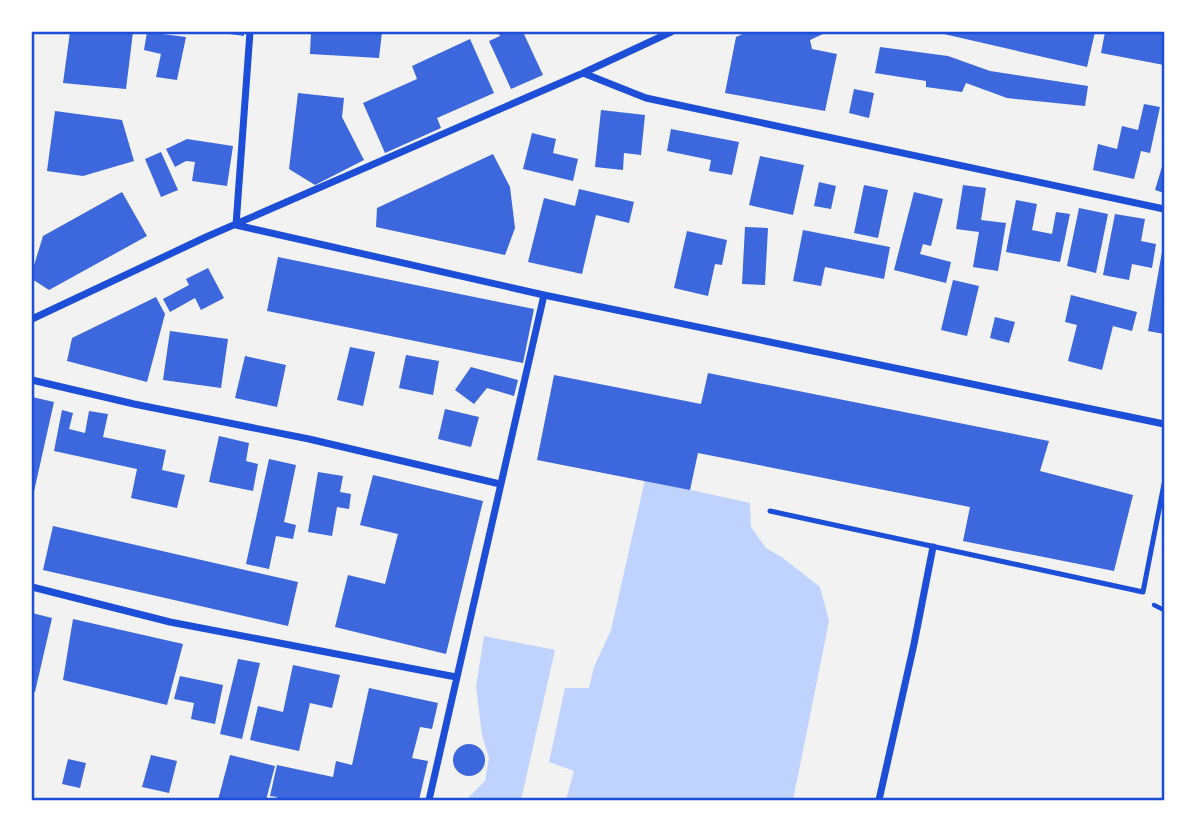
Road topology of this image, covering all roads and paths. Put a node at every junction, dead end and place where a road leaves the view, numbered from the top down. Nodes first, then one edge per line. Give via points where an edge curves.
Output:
1 (250, 32) edge
2 (671, 32) edge
3 (583, 73) junction
4 (1164, 209) edge
5 (236, 225) junction
6 (544, 295) junction
7 (32, 319) edge
8 (32, 380) edge
9 (1164, 424) edge
10 (500, 484) junction
11 (1164, 484) edge
12 (770, 511) dead end
13 (933, 547) junction
14 (32, 587) edge
15 (456, 677) junction
16 (429, 800) edge
17 (879, 800) edge

1 - 5 street
2 - 3 street
3 - 4 street via 646,98
3 - 5 street
5 - 6 street
5 - 7 street
6 - 9 street
6 - 10 street
8 - 10 street
10 - 15 street
11 - 13 lane via 1143,592
12 - 13 lane
13 - 17 street
14 - 15 street via 170,622
15 - 16 street

